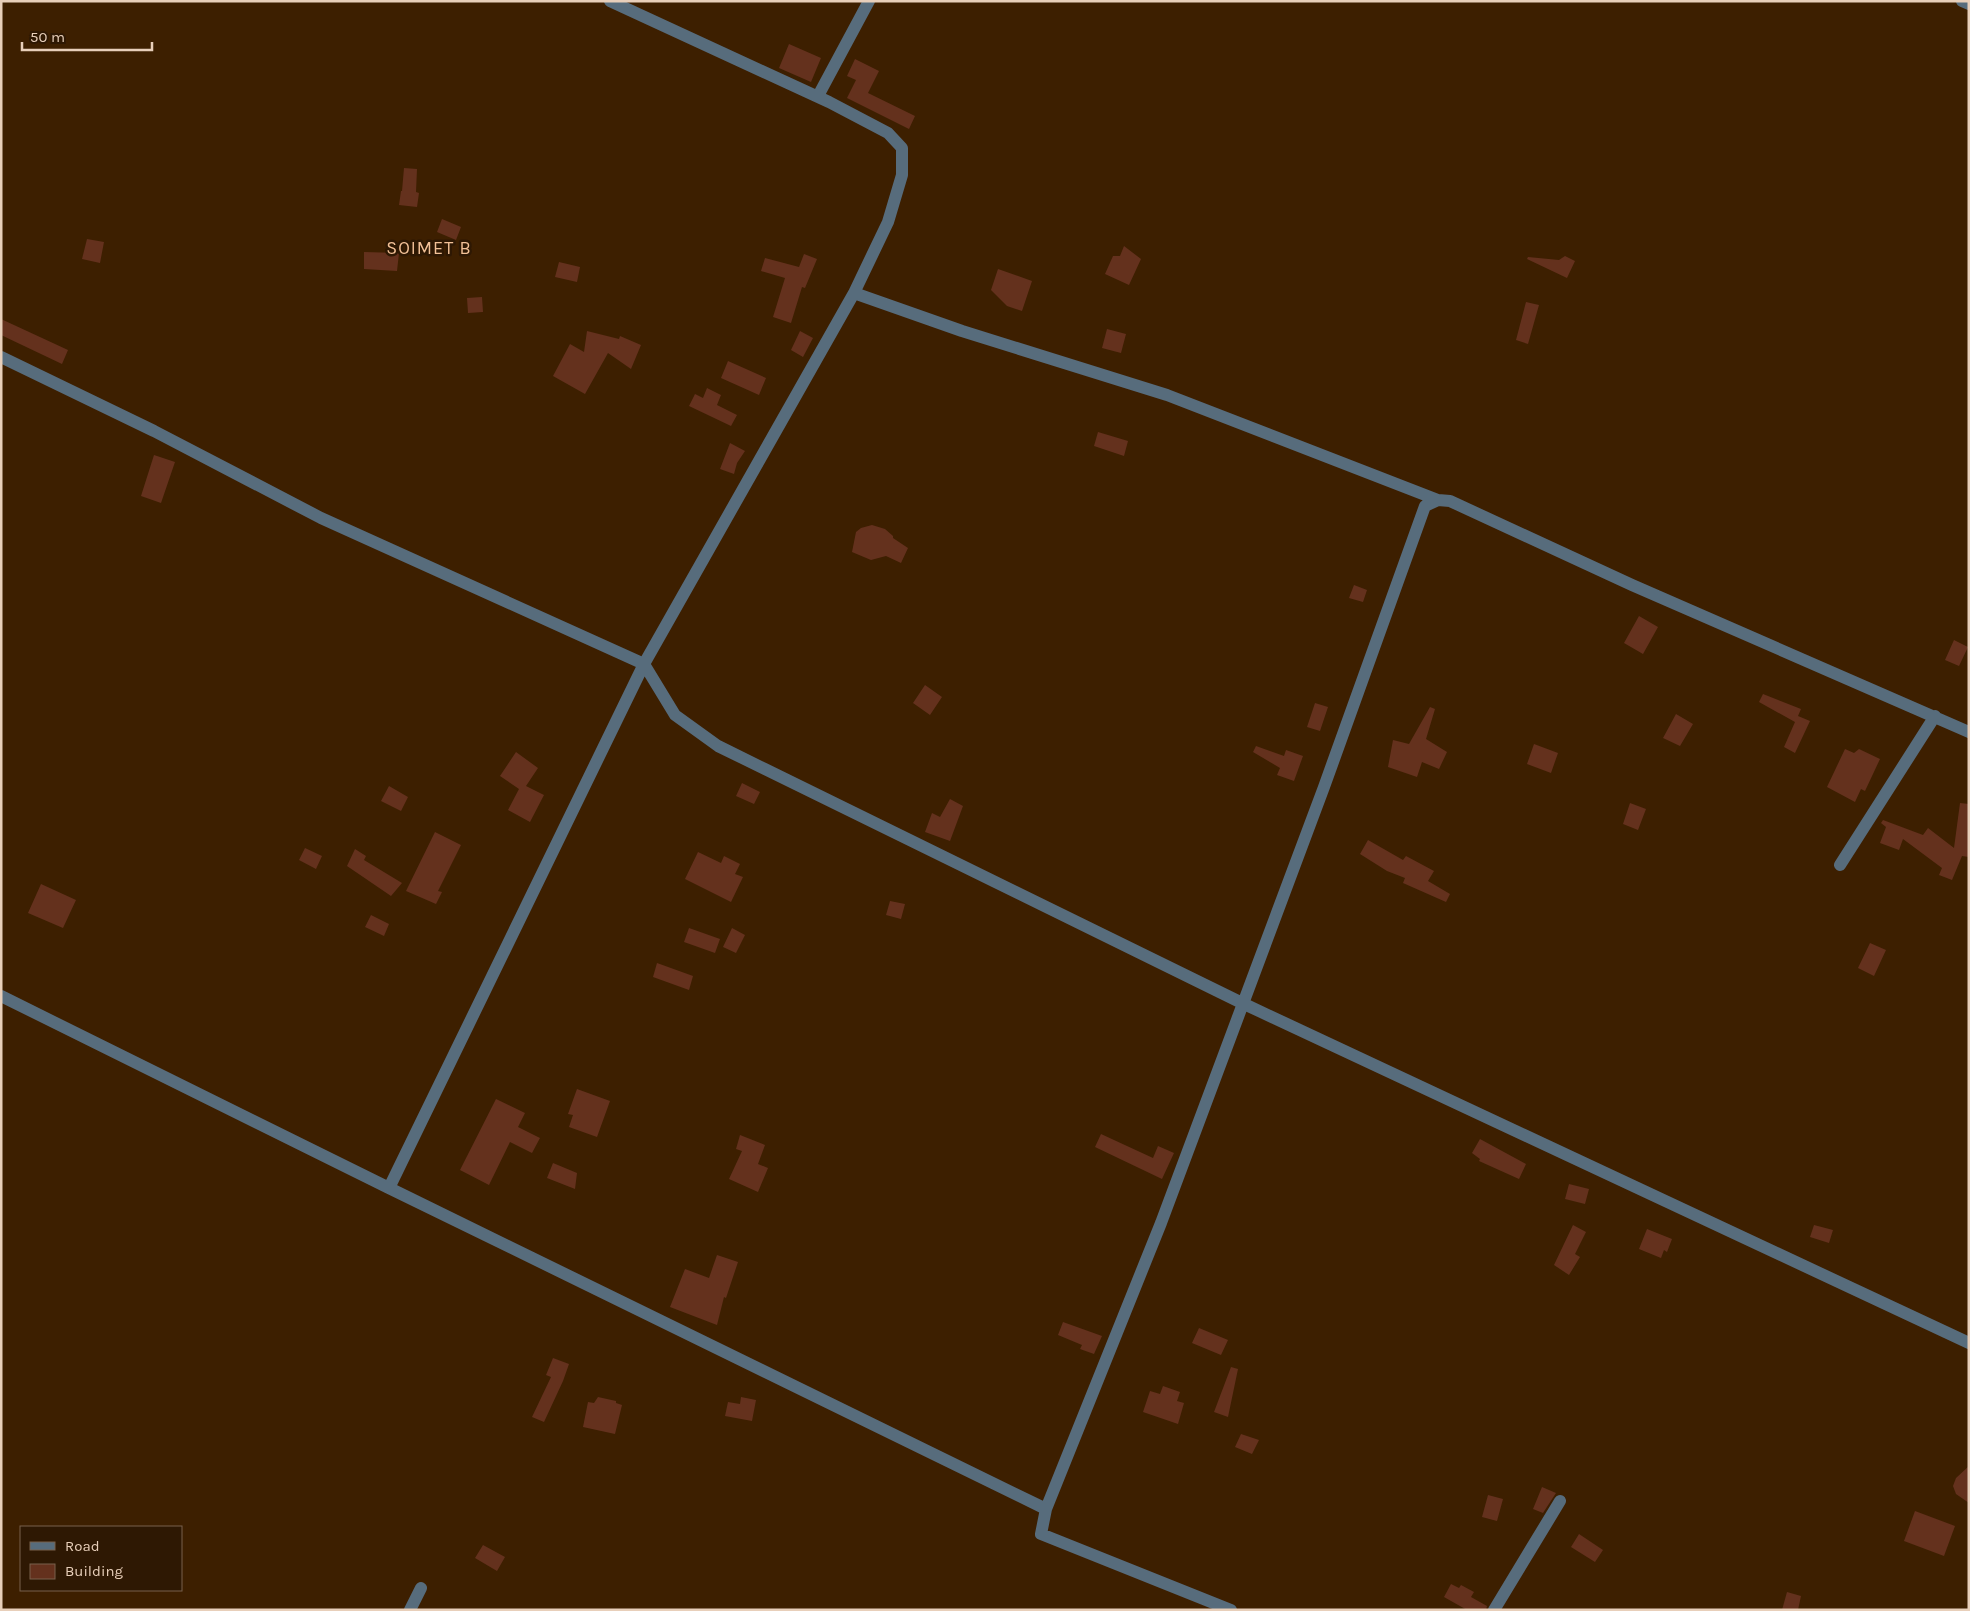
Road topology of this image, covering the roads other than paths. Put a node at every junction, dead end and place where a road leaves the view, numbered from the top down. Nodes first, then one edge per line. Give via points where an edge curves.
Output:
1 (610, 1) edge
2 (869, 1) edge
3 (1962, 1) edge
4 (1969, 4) edge
5 (818, 96) junction
6 (854, 293) junction
7 (1, 357) edge
8 (1438, 500) junction
9 (644, 664) junction
10 (1935, 716) junction
11 (1969, 732) edge
12 (1840, 865) dead end
13 (1, 996) edge
14 (1242, 1003) junction
15 (389, 1188) junction
16 (1969, 1343) edge
17 (1560, 1500) dead end
18 (1046, 1509) junction
19 (420, 1588) dead end
20 (410, 1610) edge
21 (1231, 1610) edge
22 (1494, 1610) edge

1 - 5 street
2 - 5 street
3 - 4 street
5 - 6 street via 888,133 902,148 902,175 888,222
6 - 8 street via 962,331 1167,395
6 - 9 street
7 - 9 street via 154,431 321,518
8 - 10 street via 1450,501 1632,585
8 - 14 street via 1425,506
9 - 14 street via 674,715 718,746
9 - 15 street
10 - 11 street
10 - 12 street
13 - 15 street
14 - 16 street
14 - 18 street via 1161,1223
15 - 18 street
17 - 22 street
18 - 21 street via 1041,1534
19 - 20 street

